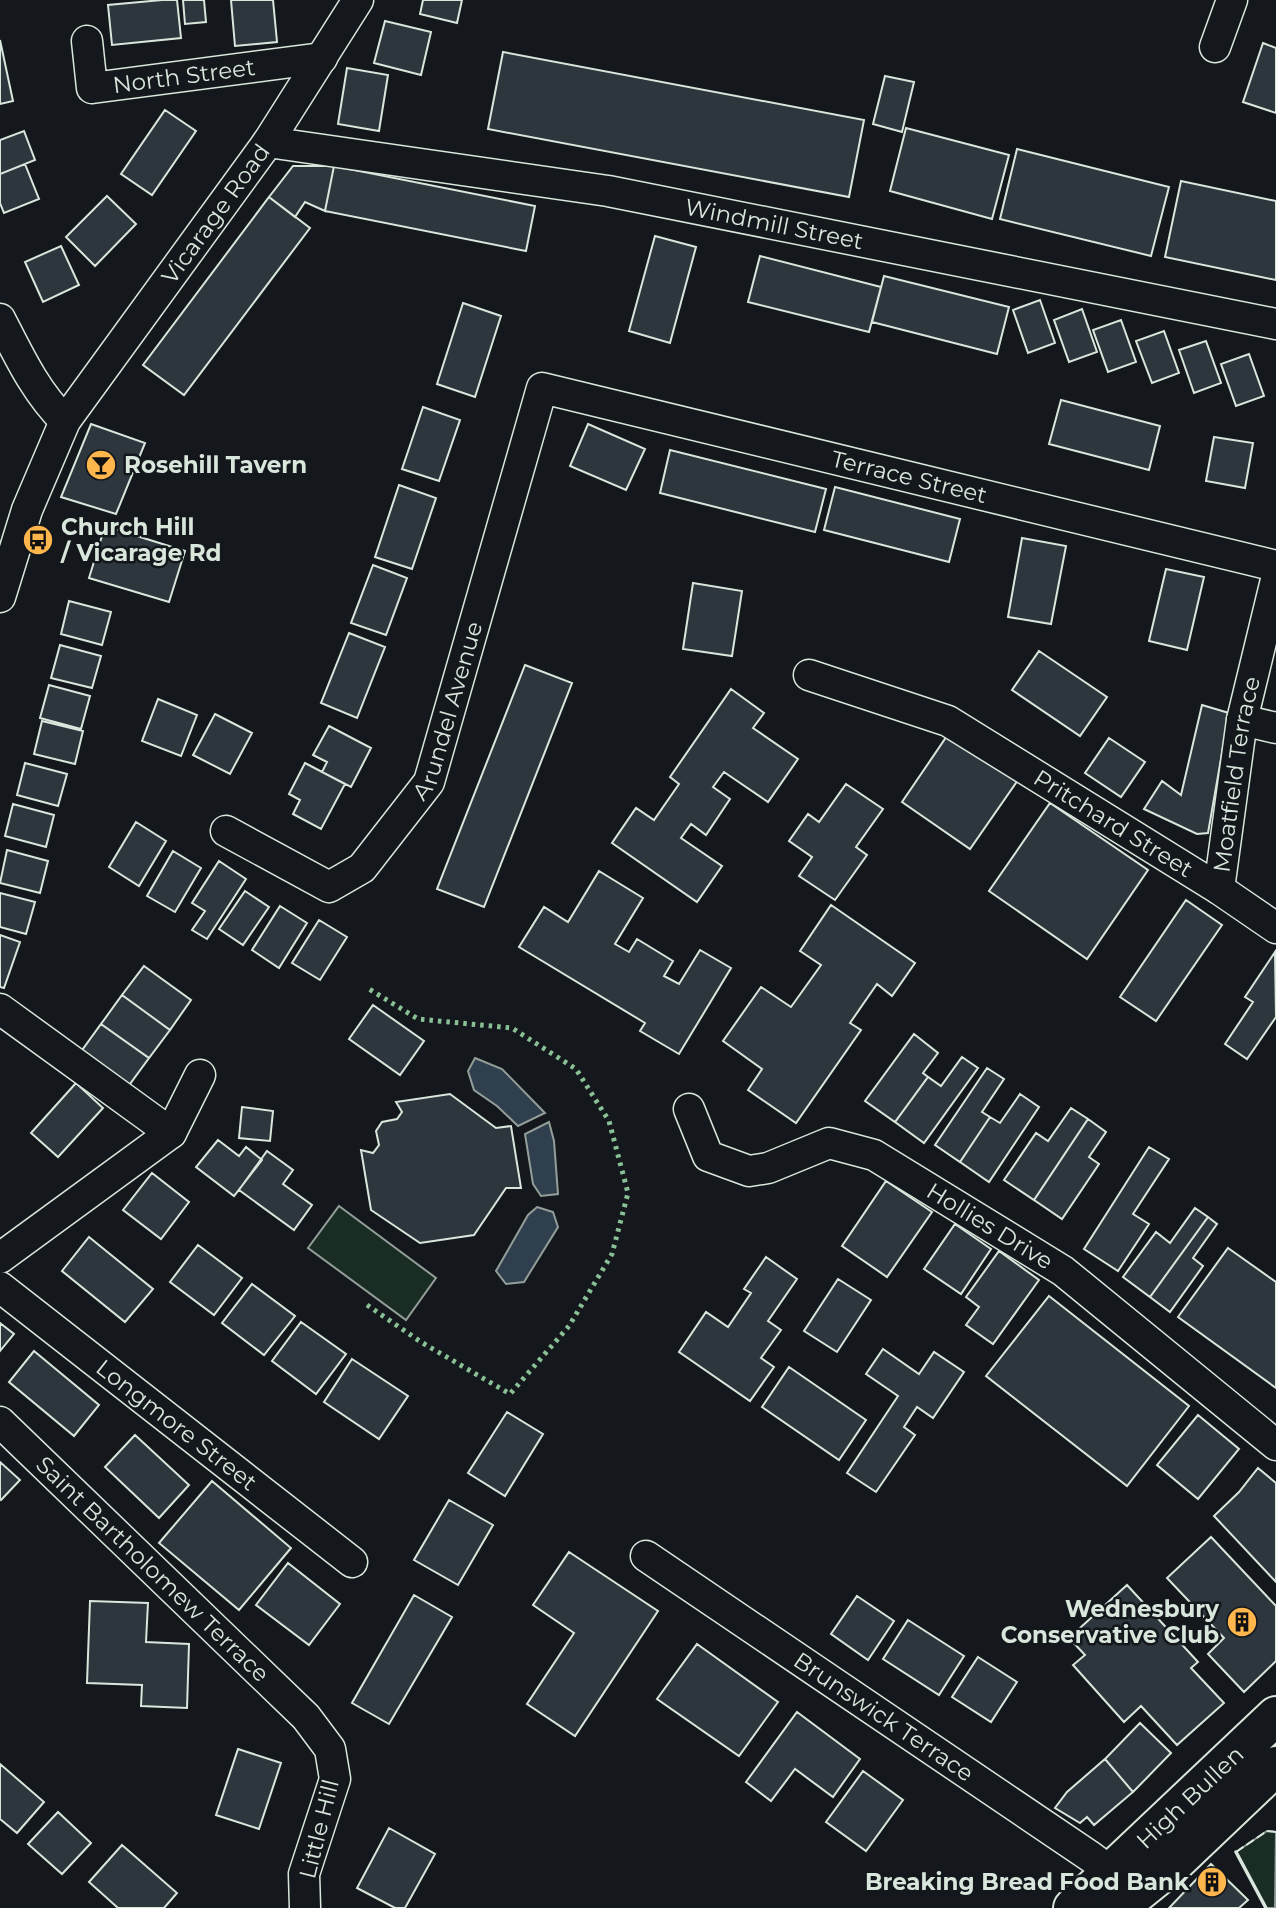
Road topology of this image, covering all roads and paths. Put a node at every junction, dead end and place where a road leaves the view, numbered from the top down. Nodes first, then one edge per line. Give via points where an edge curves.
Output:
1 (358, 0) edge
2 (1232, 0) edge
3 (87, 41) dead end
4 (1215, 47) dead end
5 (322, 58) junction
6 (268, 142) junction
7 (0, 319) edge
8 (1276, 324) edge
9 (542, 388) joint
10 (65, 421) junction
11 (13, 508) edge
12 (1276, 566) edge
13 (1276, 580) edge
14 (0, 597) edge
15 (809, 675) dead end
16 (1242, 720) junction
17 (1276, 728) edge
18 (226, 831) dead end
19 (1219, 888) junction
20 (1276, 928) edge
21 (0, 1010) edge
22 (201, 1075) dead end
23 (689, 1109) dead end
24 (171, 1133) junction
25 (0, 1258) edge
26 (0, 1287) edge
27 (0, 1422) edge
28 (1276, 1445) edge
29 (646, 1556) dead end
30 (352, 1562) dead end
31 (1276, 1716) edge
32 (306, 1717) joint
33 (1276, 1766) edge
34 (1119, 1890) edge
35 (305, 1908) edge
36 (1073, 1908) edge

1 - 5 street, Vicarage Road
2 - 4 street
3 - 5 street, North Street via 92,88
5 - 6 street, Vicarage Road
6 - 8 street, Windmill Street via 608,191
6 - 10 street, Vicarage Road
7 - 10 street via 32,381
9 - 12 street, Terrace Street
9 - 18 street, Arundel Avenue via 429,782 362,868 329,887
10 - 11 street, Vicarage Road
11 - 14 street, Vicarage Road
13 - 16 street, Moatfield Terrace
15 - 19 street, Pritchard Street via 948,721
16 - 17 street
16 - 19 street, Moatfield Terrace
19 - 20 street, Pritchard Street
21 - 24 street
22 - 24 street
23 - 28 street, Hollies Drive via 708,1156 749,1171 829,1143 873,1155 1063,1271
24 - 25 street
26 - 30 street, Longmore Street
27 - 32 street, Saint Bartholomew Terrace
29 - 34 street, Brunswick Terrace
31 - 34 highway, High Bullen
32 - 35 street, Little Hill via 330,1749 335,1779 304,1874
33 - 34 highway, High Bullen via 1174,1863
34 - 36 highway, High Bullen

